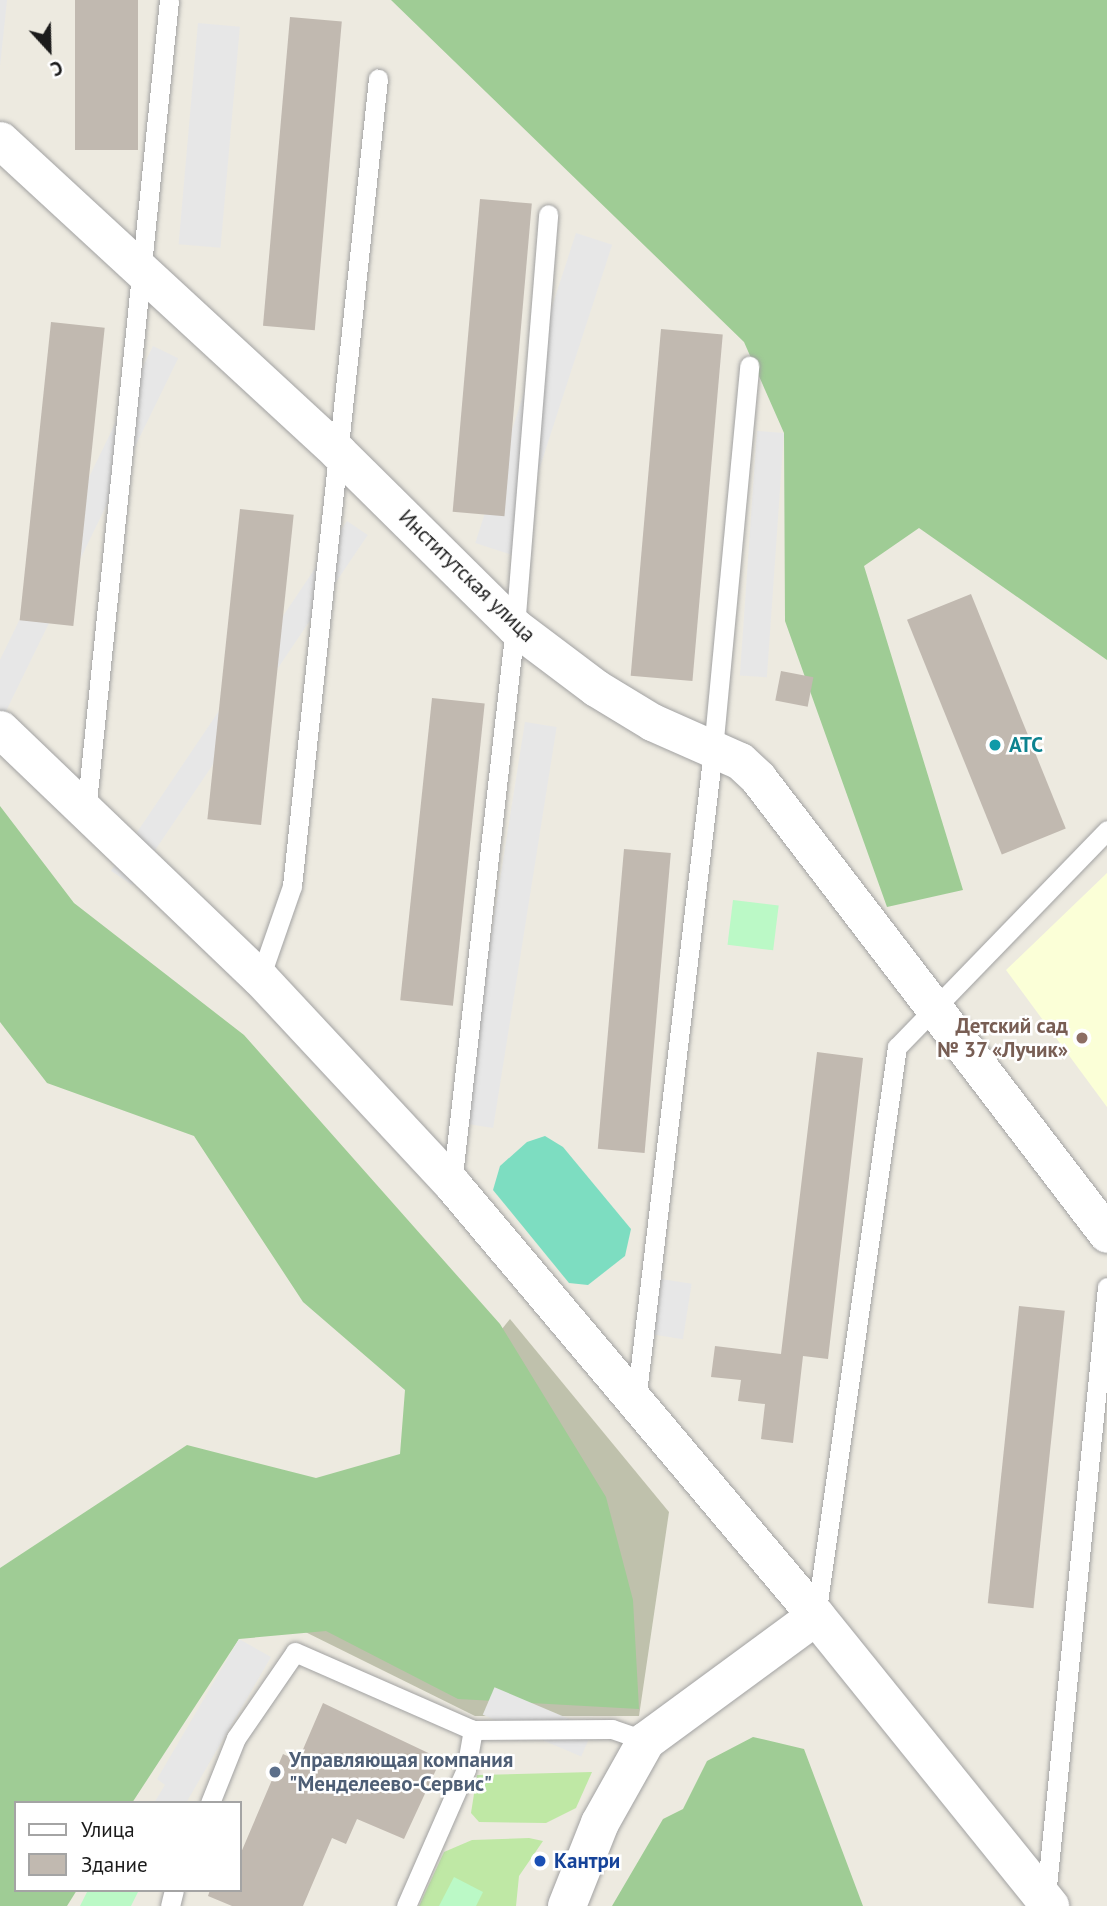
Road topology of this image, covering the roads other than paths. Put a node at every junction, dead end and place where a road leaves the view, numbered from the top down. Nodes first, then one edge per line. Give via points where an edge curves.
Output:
1 (169, 0) edge
2 (378, 79) dead end
3 (0, 140) edge
4 (548, 214) dead end
5 (139, 268) junction
6 (749, 366) dead end
7 (338, 452) junction
8 (515, 627) junction
9 (0, 729) edge
10 (713, 750) junction
11 (86, 812) junction
12 (1107, 830) edge
13 (260, 978) junction
14 (933, 1008) junction
15 (452, 1184) junction
16 (1107, 1234) edge
17 (1107, 1287) edge
18 (636, 1401) junction
19 (816, 1616) junction
20 (473, 1730) junction
21 (646, 1741) junction
22 (211, 1801) edge
23 (1048, 1903) edge
24 (406, 1906) edge
25 (567, 1906) edge

1 - 5 lane
2 - 7 lane
3 - 5 street, Институтская улица
4 - 8 lane
5 - 7 street, Институтская улица
5 - 11 lane
6 - 10 lane
7 - 8 street, Институтская улица
7 - 13 lane via 292,886
8 - 10 street, Институтская улица via 596,688
8 - 15 lane
9 - 11 street
10 - 14 street, Институтская улица via 740,761 758,778
10 - 18 lane
11 - 13 street
12 - 14 lane
13 - 15 street
14 - 16 street, Институтская улица
14 - 19 lane via 897,1047
15 - 18 street
17 - 23 lane
18 - 19 street
19 - 21 street
19 - 23 street
20 - 21 lane via 612,1729
20 - 22 lane via 295,1652 236,1738
20 - 24 lane via 462,1780
21 - 25 street via 600,1823

